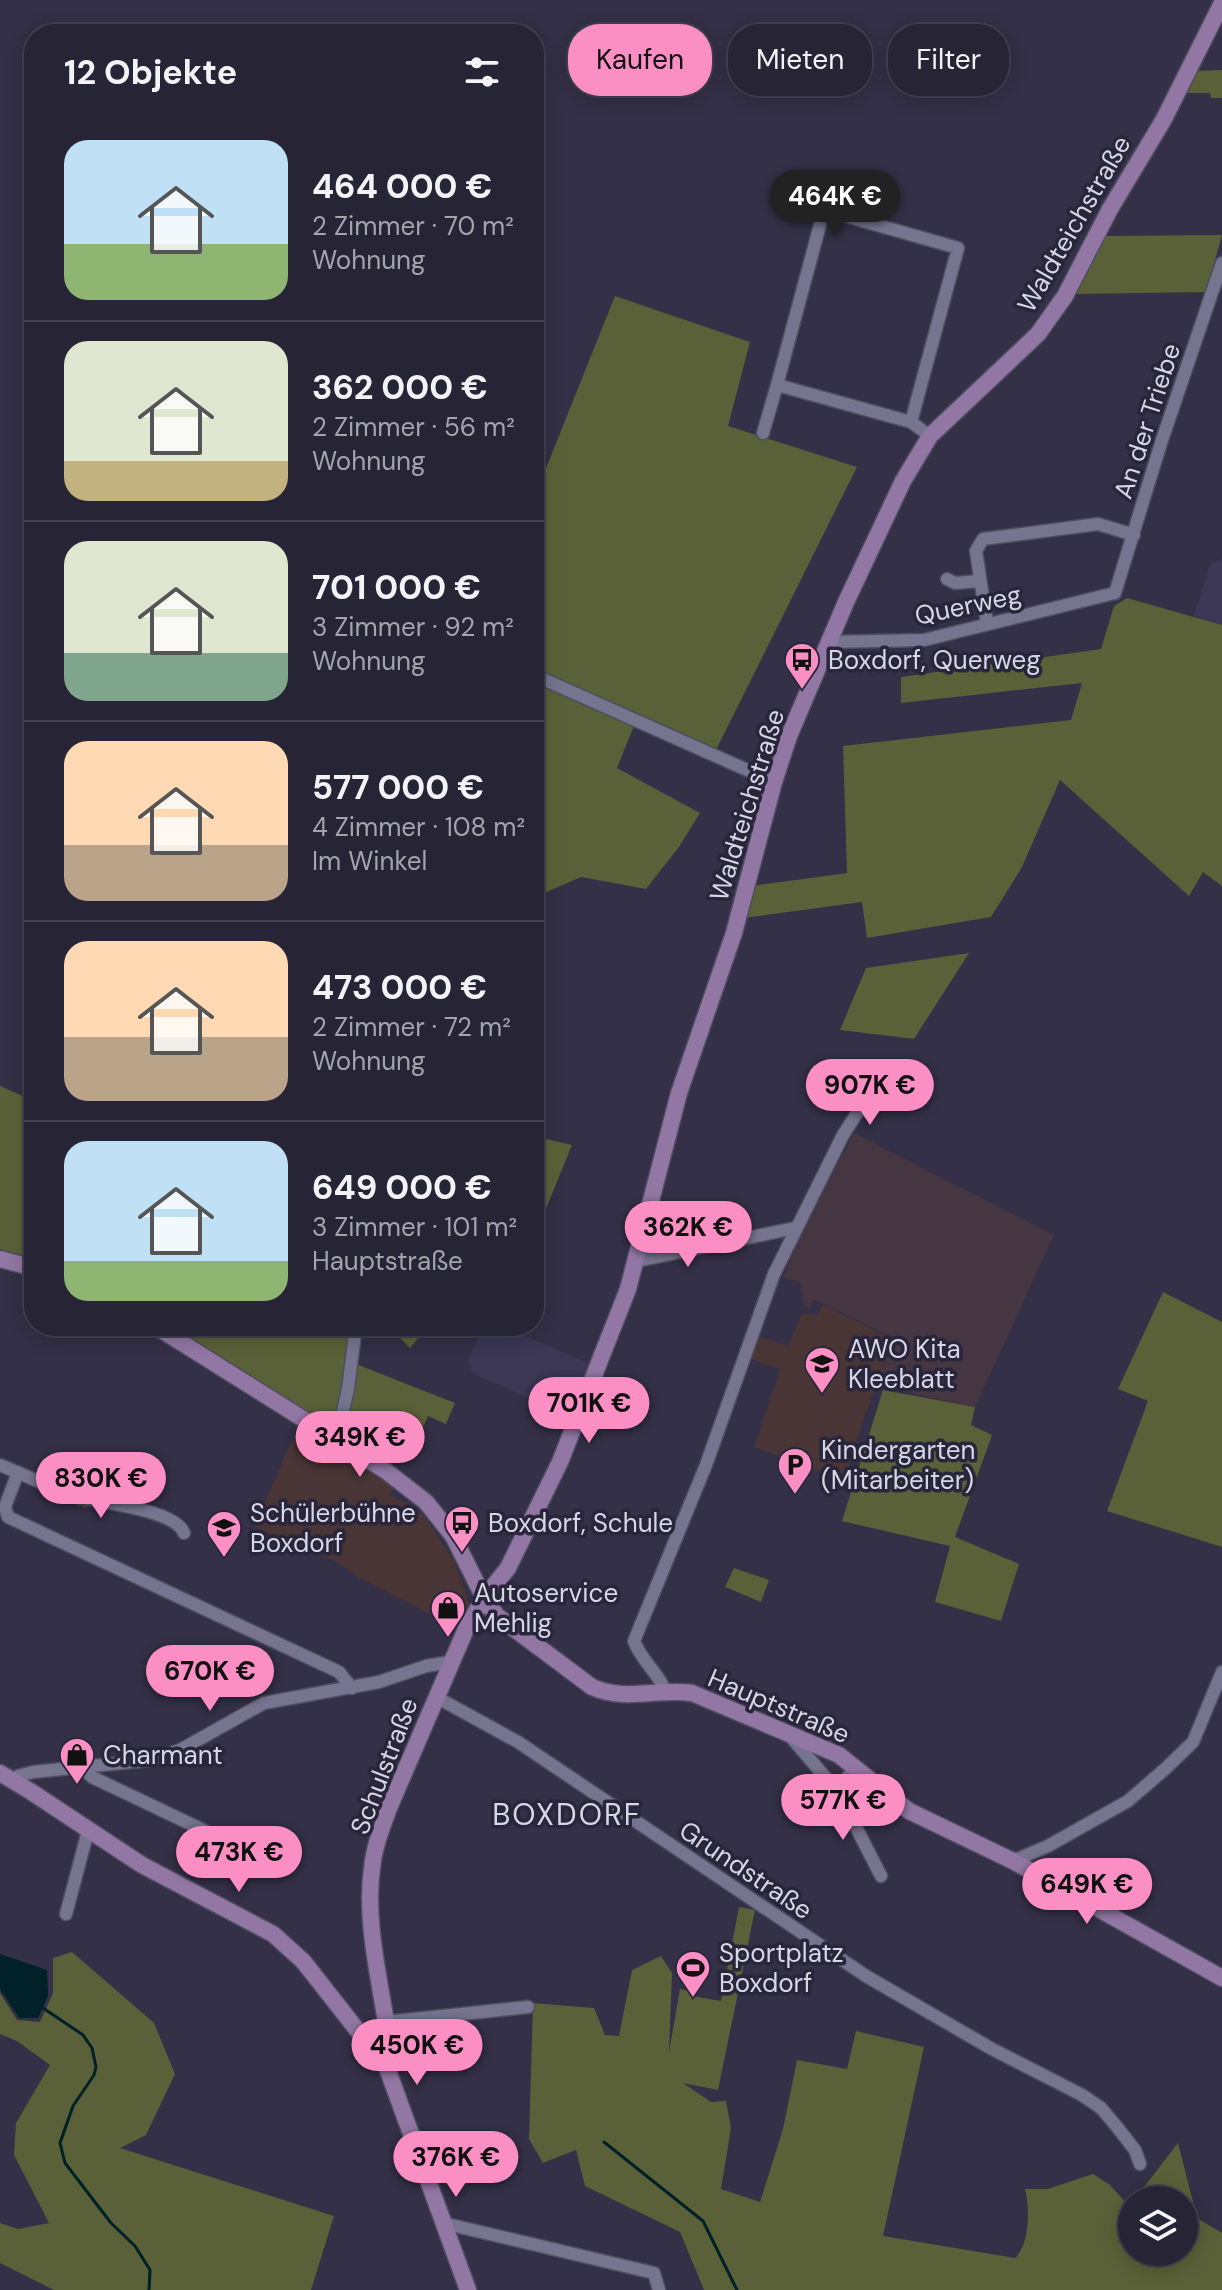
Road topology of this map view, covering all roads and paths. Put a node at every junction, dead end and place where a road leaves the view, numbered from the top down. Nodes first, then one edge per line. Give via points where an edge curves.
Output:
1 (1222, 3) edge
2 (1222, 263) edge
3 (777, 385) junction
4 (911, 422) junction
5 (763, 433) dead end
6 (930, 436) junction
7 (1134, 535) junction
8 (947, 579) dead end
9 (980, 581) junction
10 (1115, 593) joint
11 (987, 624) junction
12 (828, 642) junction
13 (544, 679) edge
14 (774, 782) junction
15 (866, 1099) dead end
16 (794, 1231) junction
17 (0, 1259) edge
18 (637, 1261) junction
19 (24, 1265) edge
20 (171, 1336) edge
21 (355, 1336) edge
22 (336, 1442) junction
23 (0, 1465) edge
24 (18, 1472) junction
25 (184, 1533) dead end
26 (484, 1598) junction
27 (450, 1662) junction
28 (1222, 1672) edge
29 (352, 1688) junction
30 (665, 1692) junction
31 (436, 1697) junction
32 (787, 1732) junction
33 (855, 1766) junction
34 (83, 1768) junction
35 (7, 1777) edge
36 (838, 1792) junction
37 (88, 1831) junction
38 (245, 1850) dead end
39 (1013, 1861) junction
40 (881, 1876) dead end
41 (66, 1914) dead end
42 (1222, 1978) edge
43 (528, 2007) dead end
44 (386, 2022) junction
45 (379, 2056) junction
46 (1140, 2164) dead end
47 (443, 2223) junction
48 (468, 2290) edge
49 (659, 2290) edge

1 - 6 street, Waldteichstraße via 1164,119 1053,316
2 - 7 street, An der Triebe
3 - 4 street
3 - 4 street via 824,210 958,248
3 - 5 street
4 - 6 street
6 - 12 street, Waldteichstraße via 903,481
7 - 9 street via 1098,524 983,539 976,551
7 - 10 street, An der Triebe
8 - 9 street
9 - 11 street
10 - 11 street, Querweg
11 - 12 street, Querweg via 924,640
12 - 14 street, Waldteichstraße
13 - 14 street
14 - 18 street, Waldteichstraße via 734,933 679,1093
15 - 16 street
16 - 18 street
16 - 30 street via 634,1641
17 - 19 street
18 - 26 street, Waldteichstraße via 560,1462 508,1568
20 - 22 street, Hauptstraße
21 - 22 street
22 - 26 street, Hauptstraße via 426,1502 453,1536
23 - 24 street
24 - 25 street via 77,1497 140,1509 175,1523
24 - 29 street via 5,1507 8,1517 339,1672
26 - 27 street, Schulstraße
26 - 30 street, Hauptstraße via 497,1616 592,1687 606,1694
27 - 29 street
27 - 31 street, Schulstraße
28 - 39 street via 1193,1742 1165,1769 1128,1801
29 - 34 street via 264,1703 180,1750 151,1760
30 - 32 street, Hauptstraße via 692,1693
31 - 44 street, Schulstraße via 389,1808 372,1866 371,1921
31 - 46 street, Grundstraße via 518,1742 866,1976 1082,2095 1117,2127
32 - 33 street, Hauptstraße
32 - 36 street
33 - 36 street
33 - 39 street, Hauptstraße via 909,1811
34 - 35 street
34 - 38 street
35 - 37 street
36 - 40 street
37 - 41 street
37 - 45 street via 285,1943
39 - 42 street, Hauptstraße
43 - 44 street
44 - 45 street, Schulstraße
45 - 47 street via 396,2088
47 - 48 street
47 - 49 street via 654,2273

